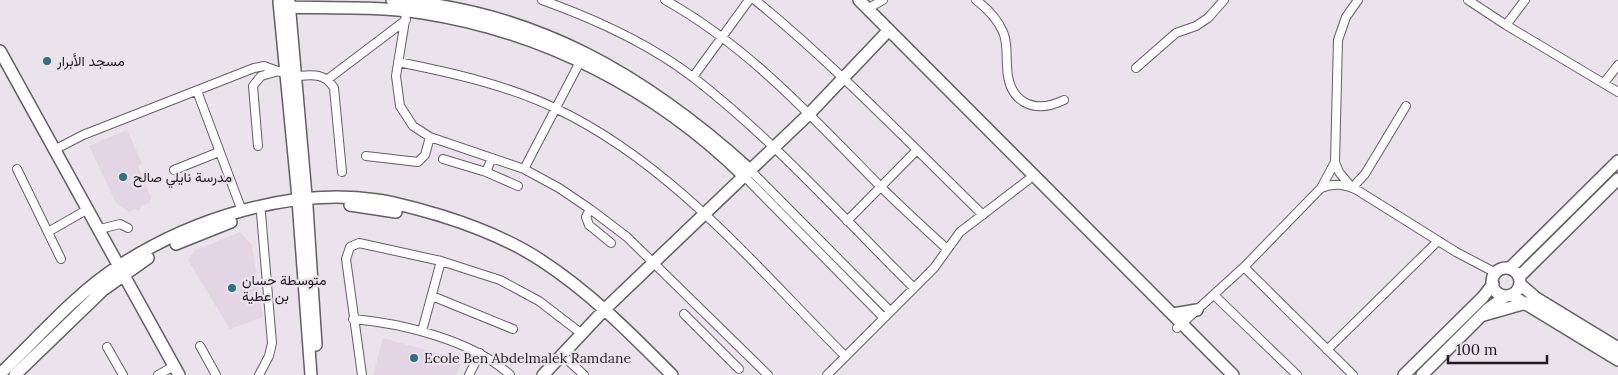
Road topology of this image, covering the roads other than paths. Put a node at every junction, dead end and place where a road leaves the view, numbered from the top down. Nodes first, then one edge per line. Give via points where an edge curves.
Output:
1 (392, 0) edge
2 (542, 0) edge
3 (665, 0) edge
4 (749, 0) edge
5 (755, 0) edge
6 (768, 0) edge
7 (859, 0) edge
8 (883, 0) edge
9 (976, 0) edge
10 (1224, 0) edge
11 (1358, 0) edge
12 (1468, 0) edge
13 (1524, 0) edge
14 (284, 4) edge
15 (412, 7) edge
16 (764, 8) junction
17 (867, 9) junction
18 (1506, 25) junction
19 (888, 31) junction
20 (722, 37) junction
21 (0, 51) edge
22 (583, 56) junction
23 (398, 62) junction
24 (1618, 65) edge
25 (1136, 68) dead end
26 (287, 73) junction
27 (844, 77) junction
28 (693, 78) junction
29 (328, 79) junction
30 (1604, 83) junction
31 (197, 91) junction
32 (1618, 92) edge
33 (1064, 100) dead end
34 (1406, 106) dead end
35 (557, 109) junction
36 (810, 112) junction
37 (430, 137) junction
38 (258, 146) dead end
39 (774, 147) junction
40 (56, 149) junction
41 (917, 150) junction
42 (219, 152) junction
43 (366, 156) dead end
44 (492, 158) junction
45 (443, 159) dead end
46 (1618, 160) edge
47 (1335, 162) junction
48 (17, 169) dead end
49 (174, 170) dead end
50 (524, 170) junction
51 (342, 172) dead end
52 (486, 172) junction
53 (747, 173) junction
54 (1618, 179) edge
55 (1028, 180) junction
56 (518, 186) dead end
57 (881, 186) junction
58 (1321, 188) junction
59 (1352, 188) junction
60 (303, 204) junction
61 (88, 209) junction
62 (590, 209) junction
63 (242, 211) junction
64 (262, 213) junction
65 (703, 214) junction
66 (983, 215) junction
67 (847, 221) junction
68 (128, 228) dead end
69 (100, 229) junction
70 (48, 232) junction
71 (1438, 241) junction
72 (611, 243) dead end
73 (946, 248) junction
74 (61, 259) dead end
75 (441, 260) junction
76 (653, 262) junction
77 (1530, 265) junction
78 (1244, 268) junction
79 (1510, 268) junction
80 (122, 270) junction
81 (1494, 279) junction
82 (1520, 280) junction
83 (914, 288) junction
84 (1214, 295) junction
85 (1509, 295) junction
86 (432, 296) junction
87 (1530, 299) junction
88 (1196, 310) junction
89 (603, 311) junction
90 (890, 311) junction
91 (684, 314) dead end
92 (1173, 314) junction
93 (1480, 317) junction
94 (883, 318) junction
95 (353, 319) junction
96 (1179, 326) junction
97 (513, 328) dead end
98 (721, 328) junction
99 (422, 331) junction
100 (582, 334) junction
101 (711, 340) junction
102 (200, 346) dead end
103 (107, 347) dead end
104 (1618, 348) edge
105 (1327, 350) junction
106 (480, 353) junction
107 (561, 354) junction
108 (845, 356) junction
109 (1618, 360) edge
110 (739, 369) dead end
111 (177, 370) edge
112 (0, 374) edge
113 (15, 375) edge
114 (123, 375) edge
115 (158, 375) edge
116 (216, 375) edge
117 (259, 375) edge
118 (310, 375) edge
119 (318, 375) edge
120 (362, 375) edge
121 (469, 375) edge
122 (510, 375) edge
123 (543, 375) edge
124 (584, 375) edge
125 (663, 375) edge
126 (672, 375) edge
127 (768, 375) edge
128 (827, 375) edge
129 (1223, 375) edge
130 (1232, 375) edge
131 (1297, 375) edge
132 (1353, 375) edge
133 (1404, 375) edge
134 (1422, 375) edge

1 - 15 main road
2 - 28 street via 618,33
3 - 20 street
4 - 20 street
5 - 16 street
6 - 16 street
7 - 17 main road
8 - 17 street
9 - 33 street via 990,11 1004,32 1009,79 1017,96 1024,103 1038,107
10 - 25 street via 1208,18 1170,38
11 - 47 street via 1346,17 1338,40
12 - 18 street
13 - 18 street
14 - 15 main road
14 - 26 main road
15 - 22 main road
15 - 23 street
15 - 29 street
16 - 27 street
17 - 19 main road
18 - 30 street
19 - 27 main road
19 - 55 main road via 895,43
19 - 92 main road
20 - 28 street
20 - 36 street
21 - 40 main road
22 - 35 street
22 - 53 main road via 674,116
23 - 35 street via 498,86
23 - 37 street via 396,76 400,106 413,126
24 - 30 street
26 - 29 street via 319,75
26 - 31 street via 259,67
26 - 38 street via 261,76 253,86
26 - 60 main road
27 - 36 main road
27 - 41 street
28 - 39 street
29 - 51 street via 335,91
30 - 32 street
31 - 40 street via 83,135
31 - 42 street
34 - 59 street via 1365,174
35 - 50 street
35 - 65 street via 632,154
36 - 39 main road
36 - 57 street
37 - 43 street via 426,155 418,162
37 - 44 street
39 - 53 main road
39 - 67 street
40 - 61 main road
41 - 57 street
41 - 66 street
42 - 49 street
42 - 63 street
44 - 50 street
44 - 52 street
45 - 52 street
46 - 79 main road
47 - 58 street
47 - 59 street
48 - 70 street
50 - 62 street
52 - 56 street
53 - 65 main road
53 - 90 street
53 - 94 street
54 - 77 main road
55 - 66 street
55 - 96 main road
57 - 67 street
57 - 73 street
58 - 59 street via 1339,184
58 - 78 street
59 - 71 street
60 - 63 main road
60 - 64 main road
60 - 89 main road via 381,209 469,231 524,257
60 - 118 main road
60 - 119 main road
61 - 69 main road
61 - 70 street
62 - 72 street via 586,217 588,224
62 - 76 street
63 - 80 main road via 187,230
64 - 80 main road via 182,240
64 - 117 street via 272,343
65 - 76 main road
65 - 108 street
66 - 73 street via 960,232
67 - 83 street
68 - 69 street via 116,224
69 - 80 main road
70 - 74 street
71 - 81 street
71 - 105 street
73 - 83 street via 934,268
75 - 86 street
75 - 95 street via 363,244 350,247 346,260
75 - 100 street via 520,289
76 - 89 main road
76 - 98 street
77 - 82 main road
77 - 87 main road
78 - 84 street
78 - 105 street
79 - 81 main road via 1502,269
79 - 82 main road
80 - 111 main road
80 - 112 main road via 72,305
80 - 113 main road
81 - 85 main road via 1499,293
81 - 133 main road via 1483,297
82 - 85 main road via 1517,291
82 - 87 main road
83 - 90 street
84 - 88 street
84 - 131 street
85 - 87 main road
85 - 93 main road
86 - 97 street
86 - 99 street
87 - 93 main road
87 - 104 main road
87 - 109 main road
88 - 92 main road
88 - 96 street
89 - 100 main road
89 - 125 main road
89 - 126 main road
90 - 94 street
91 - 101 street
92 - 96 main road
93 - 134 main road
94 - 108 street
95 - 99 street
95 - 120 street
96 - 129 main road
96 - 130 main road
98 - 101 street
98 - 127 street
99 - 106 street
100 - 107 main road
101 - 110 street
102 - 116 street
103 - 114 street
105 - 132 street
106 - 121 street
106 - 122 street
107 - 123 main road
107 - 124 street
108 - 128 street
111 - 115 street

